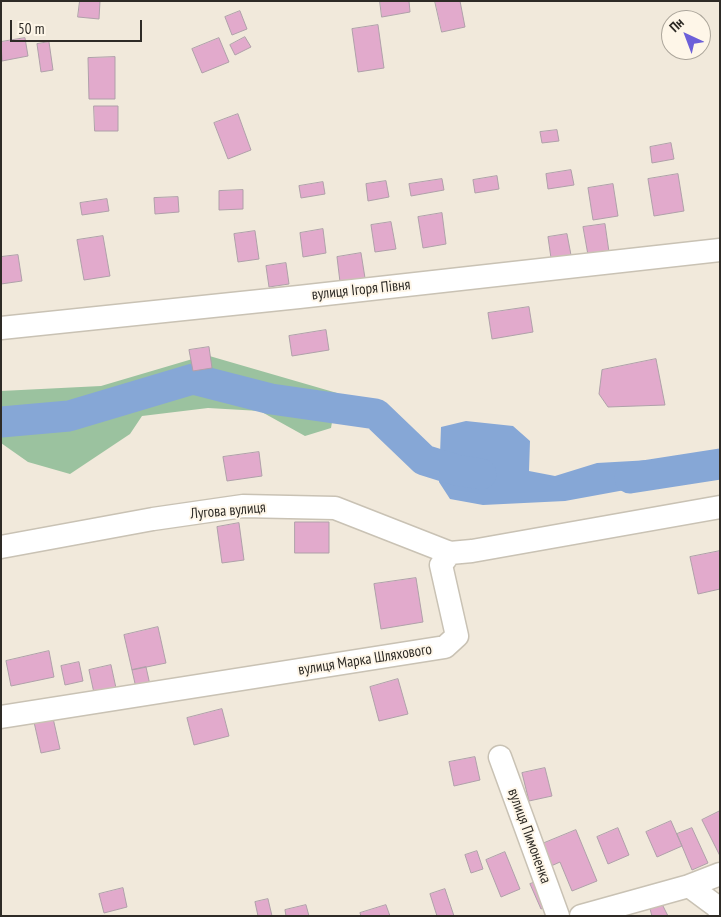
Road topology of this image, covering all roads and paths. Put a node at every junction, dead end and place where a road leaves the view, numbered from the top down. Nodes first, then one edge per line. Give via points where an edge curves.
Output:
1 (720, 250) edge
2 (1, 328) edge
3 (720, 507) edge
4 (1, 547) edge
5 (450, 553) junction
6 (1, 717) edge
7 (500, 757) dead end
8 (720, 874) edge
9 (689, 886) junction
10 (720, 911) edge
11 (558, 916) edge
12 (581, 916) edge

1 - 2 street, вулиця Ігоря Півня
3 - 5 street
4 - 5 street, Лугова вулиця via 243,506 335,508
5 - 6 street, вулиця Марка Шляхового via 441,565 457,636 444,647
7 - 11 street, вулиця Пимоненка
8 - 9 street
9 - 10 street
9 - 12 street

